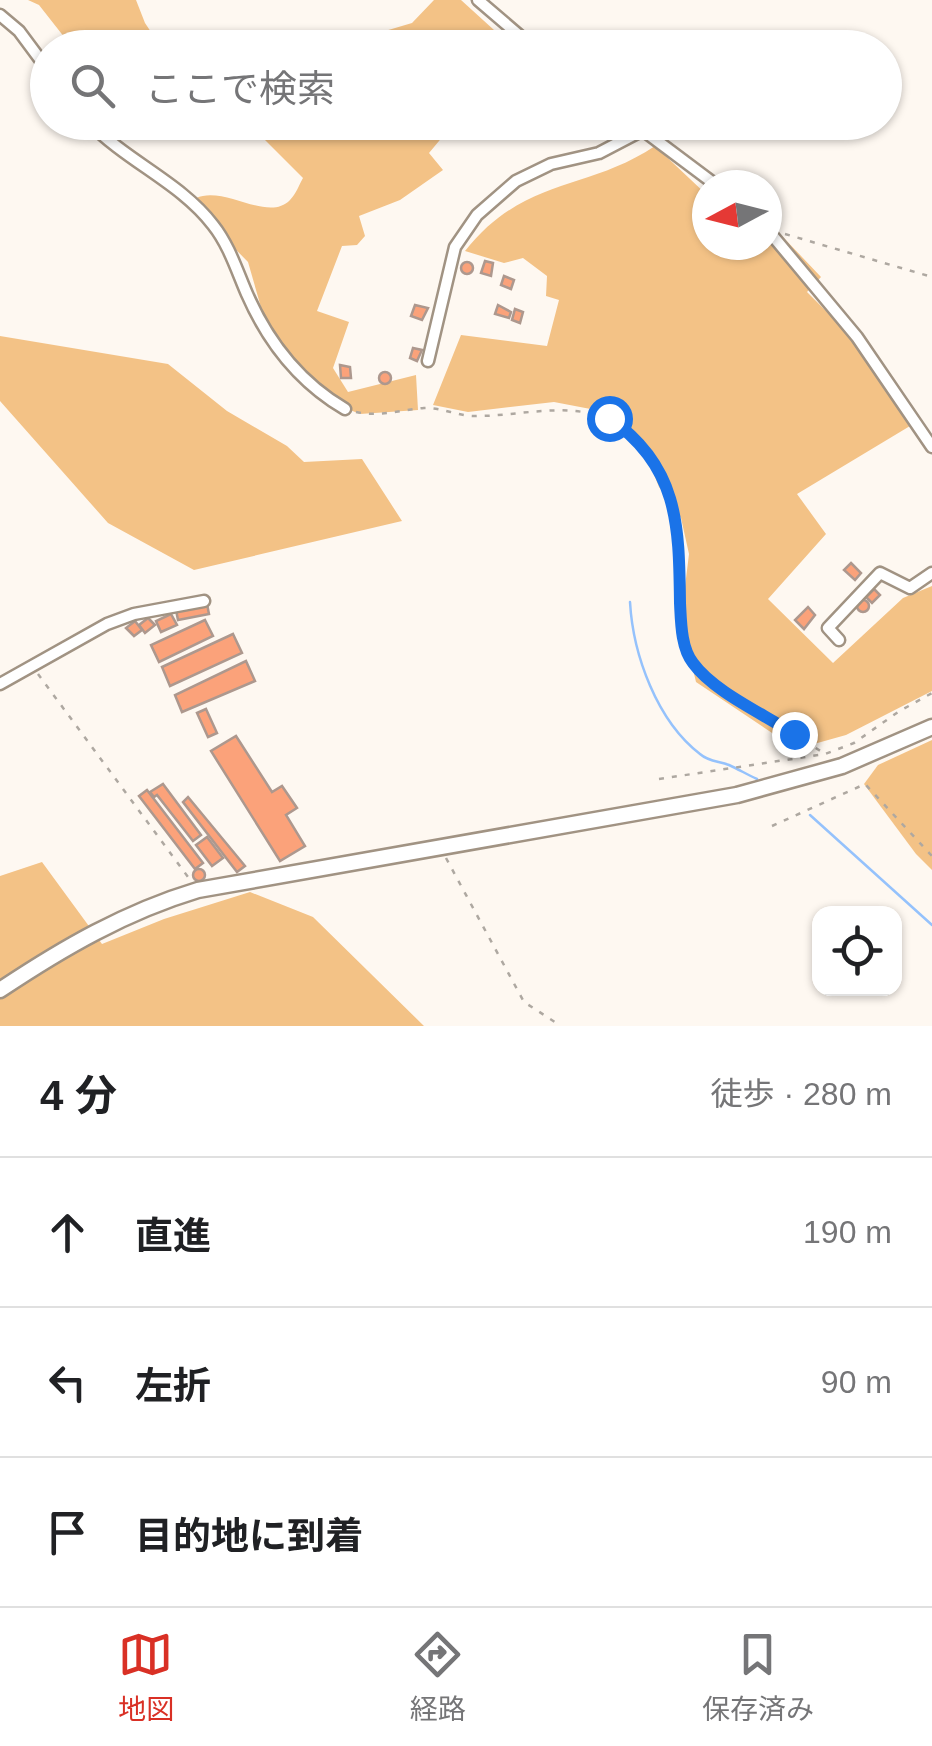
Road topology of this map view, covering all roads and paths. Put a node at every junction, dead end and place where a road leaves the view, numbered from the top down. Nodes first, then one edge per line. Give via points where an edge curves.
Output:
1 (478, 0) edge
2 (0, 16) edge
3 (513, 30) edge
4 (30, 46) edge
5 (109, 140) edge
6 (624, 140) edge
7 (656, 140) edge
8 (696, 170) edge
9 (785, 234) dead end
10 (782, 247) edge
11 (932, 277) edge
12 (428, 361) dead end
13 (345, 410) joint
14 (932, 447) edge
15 (932, 574) edge
16 (204, 601) dead end
17 (839, 640) dead end
18 (32, 666) junction
19 (0, 684) edge
20 (932, 694) edge
21 (932, 728) edge
22 (825, 754) junction
23 (659, 779) dead end
24 (772, 826) dead end
25 (440, 846) junction
26 (932, 856) edge
27 (198, 890) junction
28 (0, 990) edge
29 (562, 1026) edge

1 - 3 street
2 - 4 street
5 - 13 street via 196,205 227,247 284,358
6 - 12 street via 516,181 477,216 455,247
7 - 8 street
9 - 11 path
10 - 14 street via 857,337
13 - 22 path via 381,415 437,408 476,417 585,412 628,431 664,477 674,504 681,622 691,662
15 - 17 street via 910,588 880,574 828,628
16 - 18 street via 107,624
18 - 19 street
18 - 27 path
20 - 22 path
21 - 25 street via 842,766 737,795
22 - 23 path
24 - 26 path via 865,784
25 - 27 street
25 - 29 path via 524,1002
27 - 28 street via 102,927

